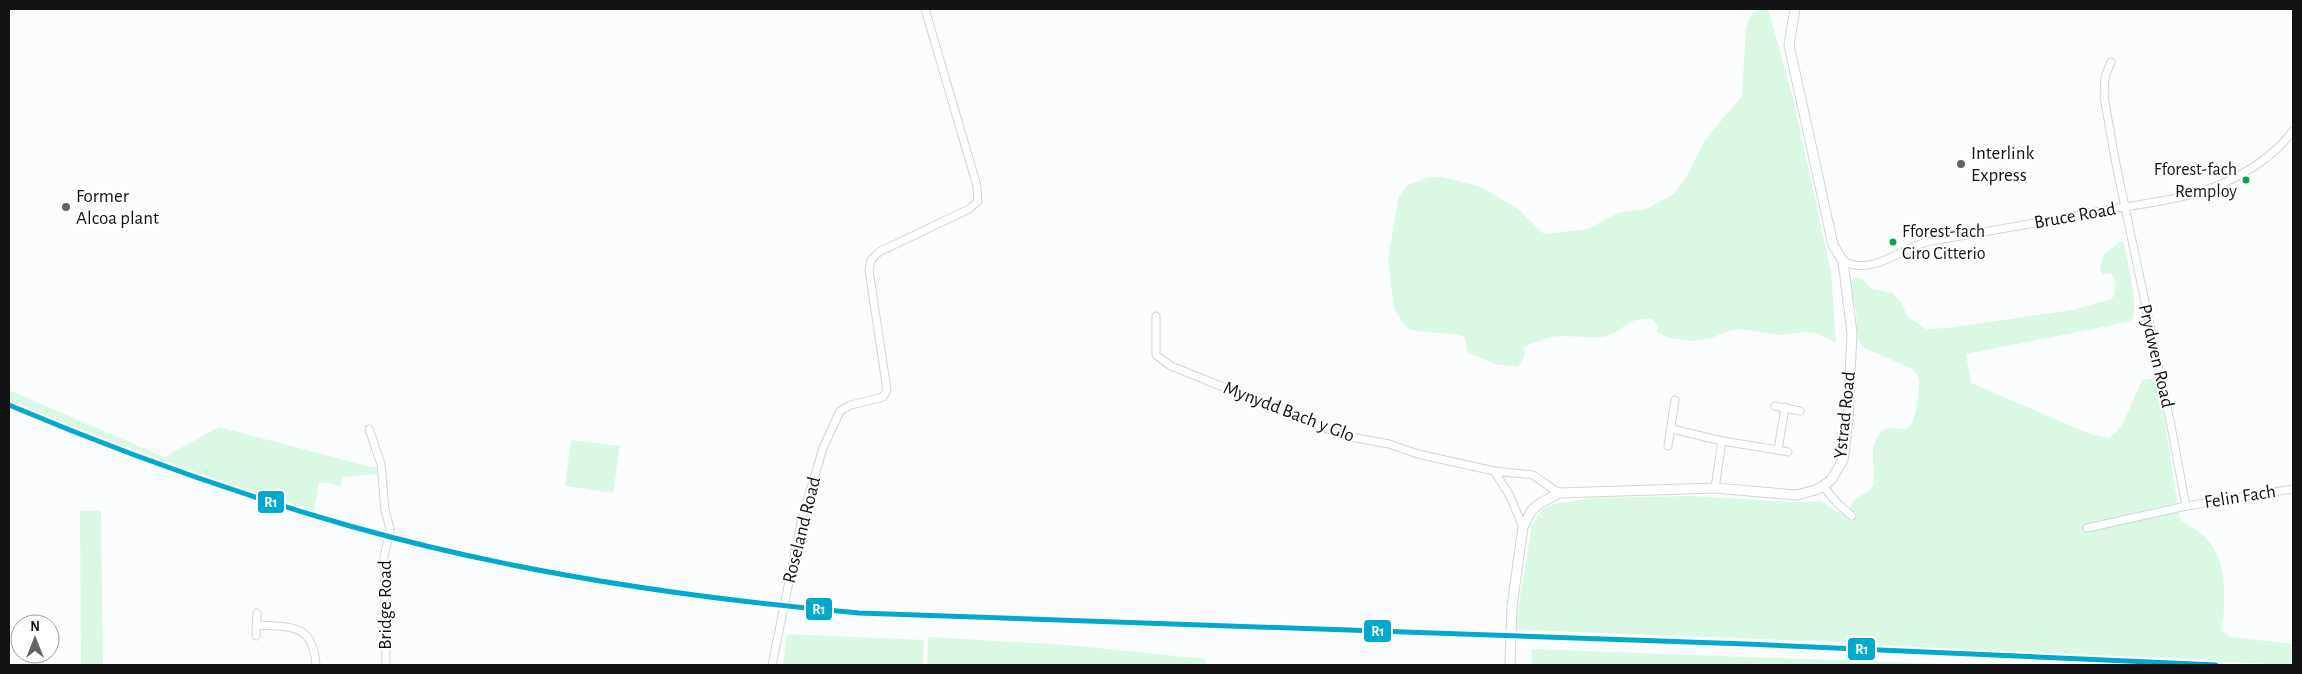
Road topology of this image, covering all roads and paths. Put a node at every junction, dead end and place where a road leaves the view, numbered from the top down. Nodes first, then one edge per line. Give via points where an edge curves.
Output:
1 (925, 9) edge
2 (1795, 9) edge
3 (2111, 62) dead end
4 (2293, 131) edge
5 (2124, 207) junction
6 (1843, 261) junction
7 (1156, 316) dead end
8 (1675, 400) dead end
9 (1775, 406) dead end
10 (1785, 408) junction
11 (1800, 411) dead end
12 (369, 428) dead end
13 (1672, 430) junction
14 (1722, 441) junction
15 (1668, 446) dead end
16 (1778, 450) junction
17 (1788, 452) dead end
18 (1494, 471) junction
19 (1823, 486) junction
20 (1715, 488) junction
21 (2293, 489) edge
22 (1559, 493) junction
23 (2186, 506) junction
24 (1852, 516) dead end
25 (1523, 527) junction
26 (2087, 528) dead end
27 (257, 613) dead end
28 (256, 626) junction
29 (256, 636) dead end
30 (316, 665) edge
31 (386, 665) edge
32 (772, 665) edge
33 (1510, 665) edge

1 - 32 street, Roseland Road via 977,186 978,201 969,209 879,252 871,260 869,270 887,390 883,397 840,411 823,448 802,518
2 - 6 street, Ystrad Road via 1789,37 1791,54 1833,244
3 - 5 street, Prydwen Road via 2105,78 2104,97
4 - 5 street, Bruce Road via 2269,155 2230,180 2190,193
5 - 6 street, Bruce Road via 1924,243 1869,266 1859,267
5 - 23 street, Prydwen Road
6 - 19 street, Ystrad Road via 1852,333 1848,420 1842,460 1838,470
7 - 18 street, Mynydd Bach y Glo via 1156,355 1171,366 1345,436
8 - 13 street
9 - 10 street
10 - 11 street
10 - 16 street
12 - 31 street, Bridge Road via 381,464 390,529 384,557
13 - 14 street
13 - 15 street
14 - 16 street
14 - 20 street
16 - 17 street
18 - 22 street, Mynydd Bach y Glo via 1533,475
18 - 25 street via 1510,494
19 - 20 street via 1796,495
19 - 24 street
20 - 22 street
21 - 23 street, Felin Fach
22 - 25 street via 1532,510
23 - 26 street, Felin Fach
25 - 33 street via 1512,606
27 - 28 street
28 - 29 street
28 - 30 street via 294,627 304,632 310,638

